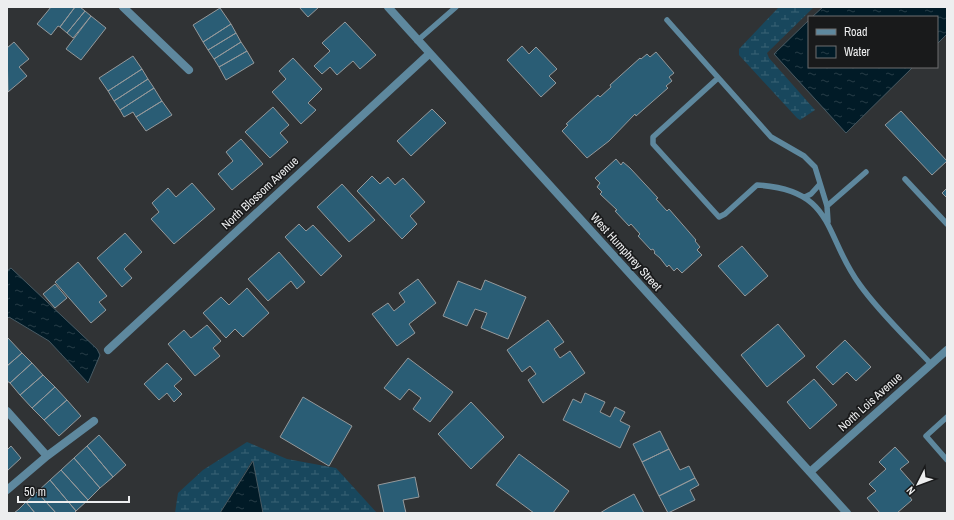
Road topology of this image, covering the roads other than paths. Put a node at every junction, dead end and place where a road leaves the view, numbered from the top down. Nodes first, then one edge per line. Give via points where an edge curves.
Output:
1 (123, 7) edge
2 (388, 7) edge
3 (456, 7) edge
4 (668, 20) dead end
5 (418, 41) junction
6 (428, 54) junction
7 (189, 70) dead end
8 (718, 78) junction
9 (866, 172) dead end
10 (905, 179) dead end
11 (820, 184) junction
12 (805, 197) junction
13 (827, 206) junction
14 (829, 224) junction
15 (947, 224) edge
16 (108, 350) dead end
17 (947, 350) edge
18 (931, 364) junction
19 (7, 411) edge
20 (947, 417) edge
21 (94, 421) dead end
22 (47, 456) junction
23 (947, 460) edge
24 (810, 472) junction
25 (7, 490) edge
26 (847, 513) edge

1 - 7 street
2 - 5 street, West Humphrey Street
3 - 5 lane
4 - 8 lane
5 - 6 street, West Humphrey Street
6 - 16 street, North Blossom Avenue
6 - 24 street, West Humphrey Street
8 - 11 lane via 771,137 804,156 815,167
8 - 12 lane via 653,137 653,144 719,217 757,185 784,188
9 - 13 lane
10 - 15 lane
11 - 12 lane
11 - 13 lane
12 - 14 lane via 820,210
13 - 14 lane
14 - 18 lane via 852,275
17 - 18 street, North Lois Avenue
18 - 24 street, North Lois Avenue
19 - 22 street
20 - 23 lane via 926,436
21 - 22 street
22 - 25 street
24 - 26 street, West Humphrey Street

